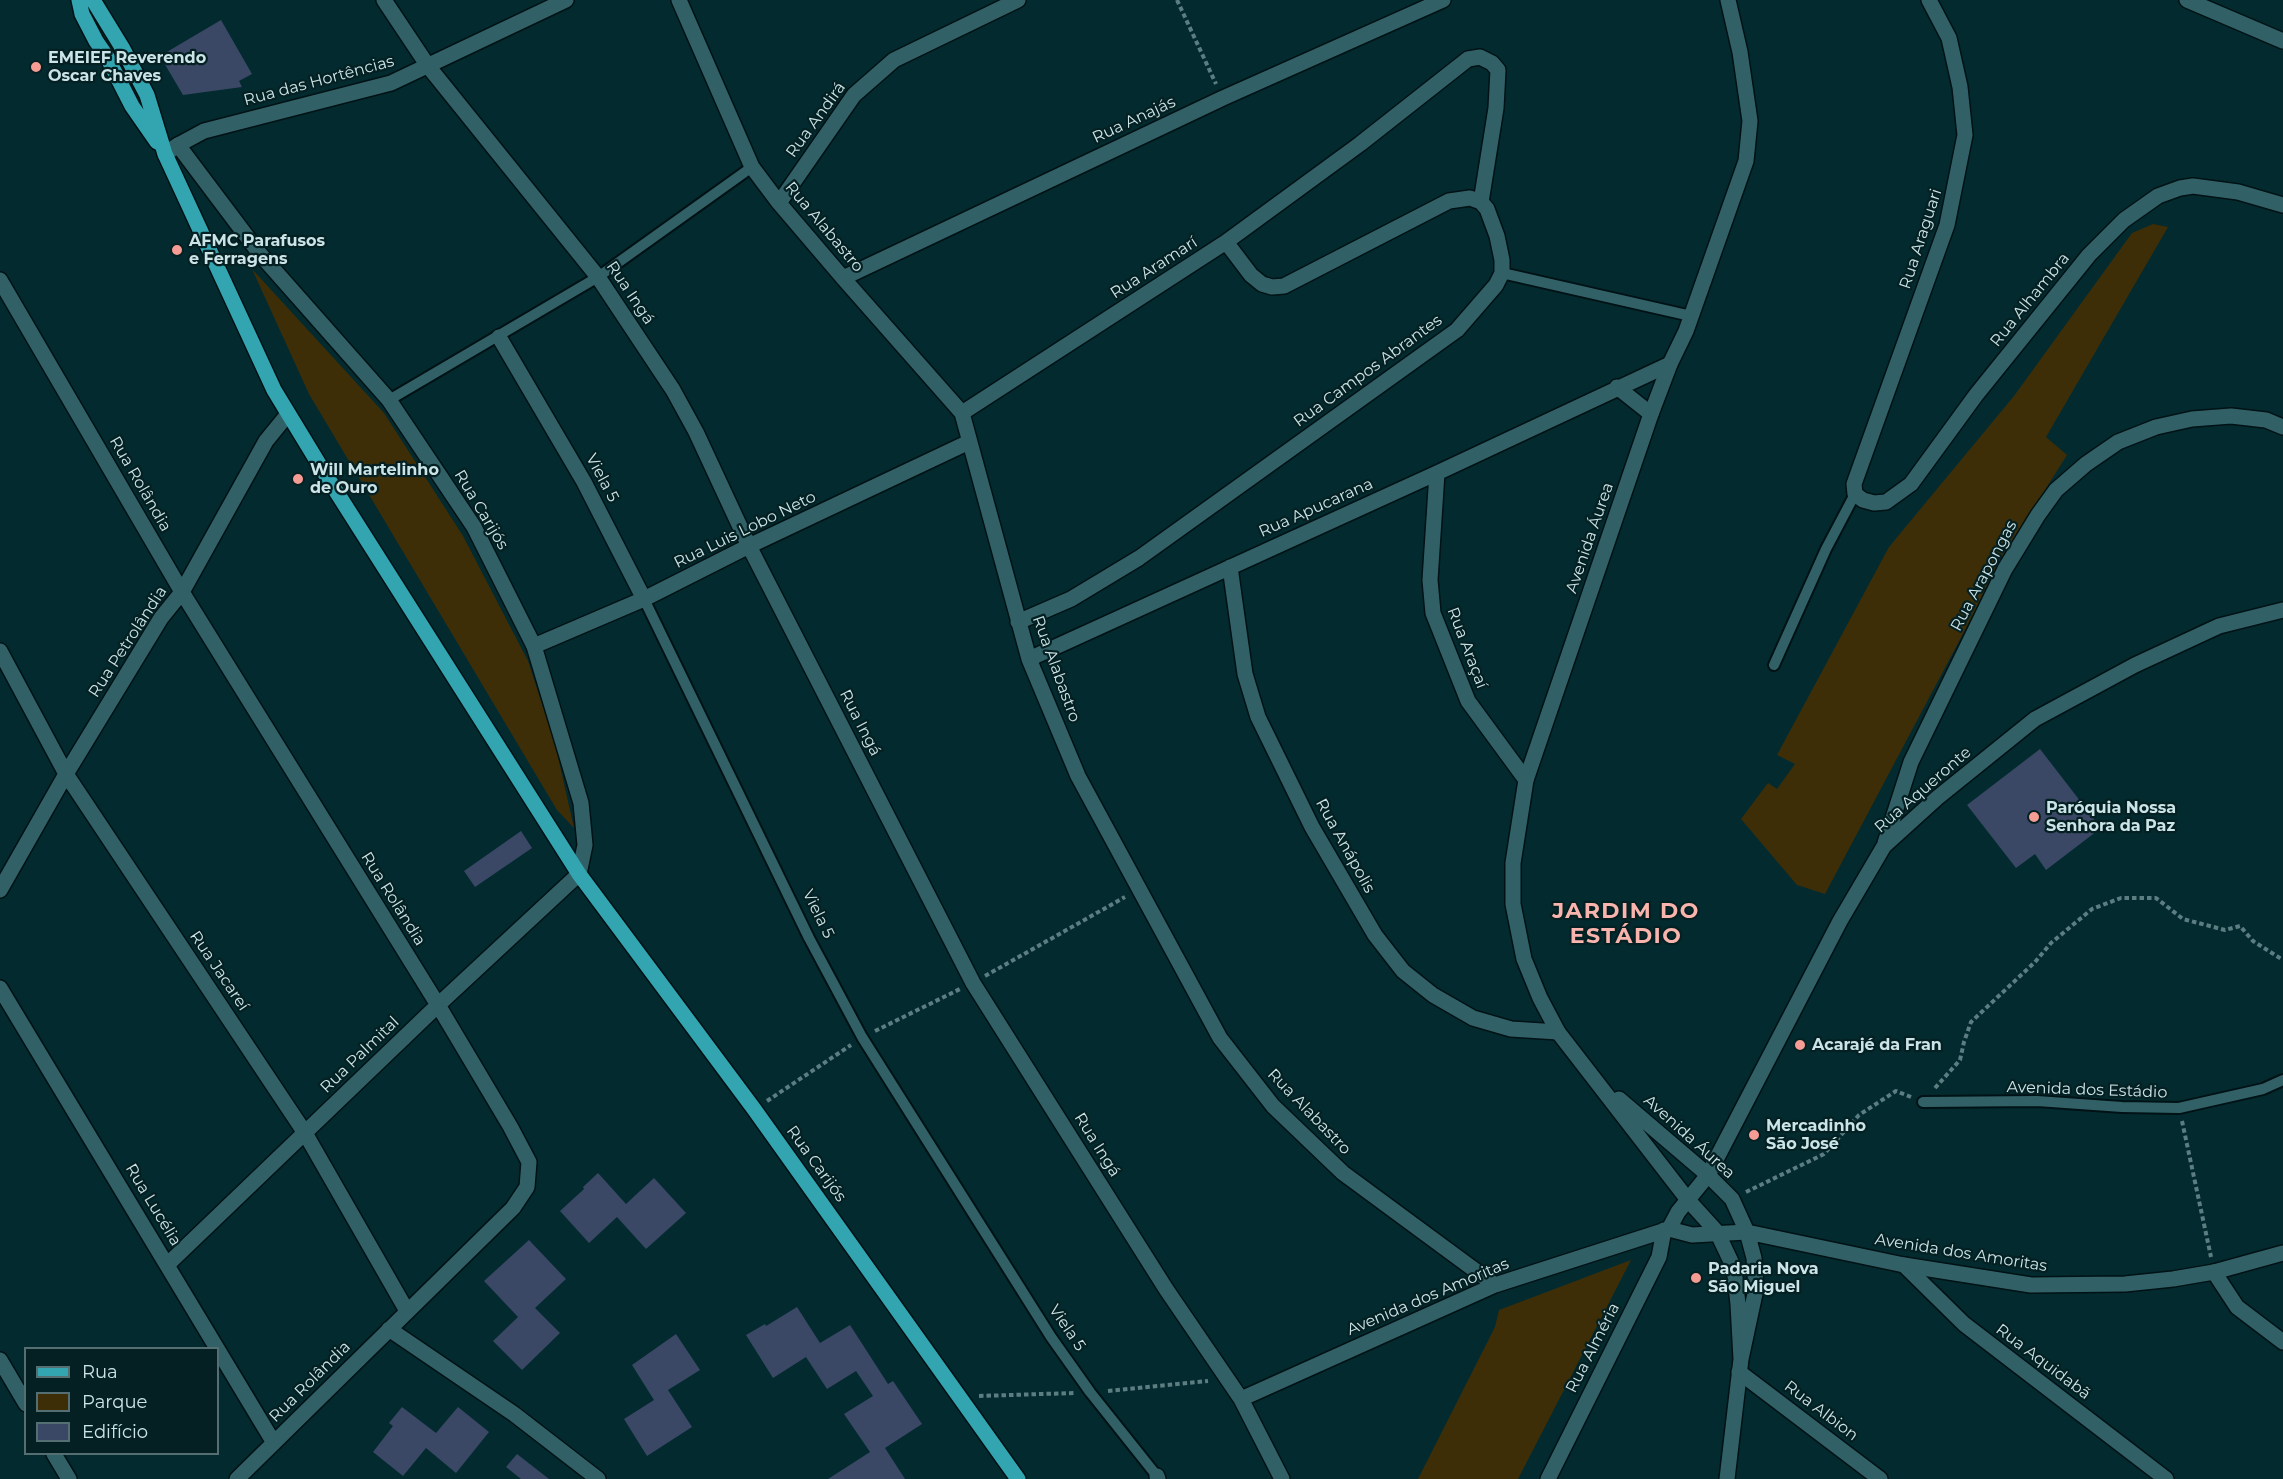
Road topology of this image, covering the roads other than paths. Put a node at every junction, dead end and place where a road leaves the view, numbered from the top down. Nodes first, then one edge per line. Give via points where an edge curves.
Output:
1 (80, 0) edge
2 (93, 0) edge
3 (384, 0) edge
4 (566, 0) edge
5 (679, 0) edge
6 (1018, 0) edge
7 (1443, 0) edge
8 (1728, 0) edge
9 (1929, 0) edge
10 (2187, 0) edge
11 (2283, 41) edge
12 (428, 66) junction
13 (172, 149) junction
14 (752, 167) junction
15 (1481, 202) junction
16 (779, 203) junction
17 (2283, 205) edge
18 (1226, 242) junction
19 (1502, 273) junction
20 (598, 277) junction
21 (843, 278) junction
22 (0, 280) edge
23 (1691, 316) junction
24 (499, 337) junction
25 (1670, 364) junction
26 (1617, 387) junction
27 (389, 400) junction
28 (962, 413) junction
29 (288, 414) junction
30 (1651, 414) junction
31 (2283, 427) edge
32 (969, 442) junction
33 (1437, 473) junction
34 (1855, 489) junction
35 (749, 546) junction
36 (1230, 567) junction
37 (182, 592) junction
38 (644, 599) junction
39 (2283, 610) edge
40 (1018, 622) junction
41 (534, 646) junction
42 (0, 651) edge
43 (1029, 659) junction
44 (1774, 665) dead end
45 (66, 774) junction
46 (1526, 780) junction
47 (1884, 846) junction
48 (579, 874) junction
49 (0, 890) edge
50 (0, 988) edge
51 (438, 1005) junction
52 (1558, 1032) junction
53 (1594, 1078) junction
54 (2283, 1080) edge
55 (1923, 1102) road end
56 (305, 1133) junction
57 (1708, 1175) junction
58 (1688, 1200) junction
59 (1666, 1230) junction
60 (1717, 1232) junction
61 (1748, 1232) junction
62 (2283, 1253) edge
63 (168, 1264) junction
64 (1904, 1265) junction
65 (2214, 1272) junction
66 (1495, 1285) junction
67 (407, 1311) junction
68 (389, 1329) junction
69 (2283, 1342) edge
70 (217, 1347) edge
71 (219, 1350) edge
72 (0, 1360) edge
73 (1740, 1365) junction
74 (4, 1379) edge
75 (1241, 1399) junction
76 (24, 1402) edge
77 (274, 1443) junction
78 (55, 1455) edge
79 (1158, 1477) edge
80 (69, 1479) edge
81 (237, 1479) edge
82 (598, 1479) edge
83 (1018, 1479) edge
84 (1282, 1479) edge
85 (1548, 1479) edge
86 (1727, 1479) edge
87 (1880, 1479) edge
88 (2166, 1479) edge

1 - 13 main road, Rua Carijós via 82,14 132,106
2 - 13 main road, Rua Carijós via 123,49
3 - 12 street, Rua Ingá
4 - 12 street, Rua das Hortências
5 - 14 street, Rua Alabastro
6 - 16 street, Rua Andirá via 894,60 854,95
7 - 21 street, Rua Anajás via 1223,98
8 - 23 street, Avenida Áurea via 1750,121 1746,162
9 - 34 street, Rua Araguari via 1949,38 1965,135 1947,225
10 - 11 street
12 - 13 street, Rua das Hortências via 392,83 204,131
12 - 20 street, Rua Ingá
13 - 27 street, Rua Carijós
13 - 29 main road, Rua Carijós via 274,390
14 - 16 street, Rua Alabastro
14 - 20 lane
15 - 18 street via 1470,198 1449,201 1284,286 1262,284
15 - 18 street, Rua Aramarí via 1498,70 1480,57 1468,59
15 - 19 street via 1497,236
16 - 21 street, Rua Alabastro
17 - 34 street, Rua Alhambra via 2238,192 2193,186 2158,196 2124,220 2089,255 1976,395 1911,484 1886,502 1863,500
18 - 28 street, Rua Aramarí
19 - 23 lane
19 - 40 street, Rua Campos Abrantes via 1457,330 1140,558 1071,599
20 - 24 lane
20 - 35 street, Rua Ingá via 673,390
21 - 28 street, Rua Alabastro
22 - 37 street, Rua Rolândia
23 - 25 street, Avenida Áurea
24 - 27 lane
24 - 38 street, Viela 5 via 584,482
25 - 26 street, Rua Apucarana
25 - 30 street, Avenida Áurea
26 - 30 street
26 - 33 street, Rua Apucarana
27 - 41 street, Rua Carijós via 474,527
28 - 32 street, Rua Alabastro
29 - 37 street, Rua Petrolândia via 266,441
29 - 48 main road, Rua Carijós
30 - 46 street, Avenida Áurea
31 - 47 street, Rua Arapongas via 2266,420 2231,416 2156,427 2118,442 2056,490 2005,569 1911,762
32 - 35 street, Rua Luis Lobo Neto
32 - 40 street, Rua Alabastro
33 - 36 street, Rua Apucarana
33 - 46 street, Rua Araçaí via 1430,580 1433,613 1468,701
34 - 44 lane
35 - 38 street, Rua Luis Lobo Neto
35 - 75 street, Rua Ingá via 973,983 1166,1289
36 - 43 street, Rua Apucarana
36 - 52 street, Rua Anápolis via 1245,674 1258,717 1312,827 1375,935 1403,970 1433,995 1473,1018 1510,1029
37 - 45 street, Rua Petrolândia via 161,618
37 - 51 street, Rua Rolândia
38 - 41 street, Rua Luis Lobo Neto
38 - 79 lane, Viela 5 via 809,938 862,1037 1051,1337
39 - 47 street, Rua Aqueronte via 2219,626 2134,665 2035,719
40 - 43 street, Rua Alabastro
41 - 48 street, Rua Carijós via 581,803 585,845
42 - 45 street, Rua Jacareí
43 - 66 street, Rua Alabastro via 1078,776 1220,1038 1273,1106 1343,1173
45 - 49 street, Rua Petrolândia
45 - 56 street, Rua Jacareí
46 - 52 street, Avenida Áurea via 1513,863 1513,904 1524,958
47 - 57 street, Rua Aqueronte via 1840,921
48 - 51 street, Rua Palmital
48 - 83 main road, Rua Carijós via 754,1110
50 - 63 street, Rua Lucélia
51 - 56 street, Rua Palmital
51 - 67 street, Rua Rolândia via 510,1126 529,1162 529,1175 527,1187 513,1208
52 - 53 street, Avenida Áurea
53 - 57 street, Avenida Áurea
53 - 58 street, Avenida Áurea
54 - 55 lane, Avenida dos Estádio via 2263,1089 2180,1108 2037,1101
56 - 63 street, Rua Palmital
56 - 67 street, Rua Jacareí
57 - 58 street
57 - 61 street, Avenida Áurea via 1732,1199
58 - 59 street
58 - 60 street, Avenida Áurea
59 - 60 street, Avenida dos Amoritas
59 - 66 street, Avenida dos Amoritas
59 - 85 street, Rua Alméria via 1659,1257
60 - 61 street, Avenida dos Amoritas
60 - 73 street, Avenida Áurea via 1736,1278
61 - 64 street, Avenida dos Amoritas
61 - 73 street, Avenida Áurea via 1755,1289
62 - 65 street, Avenida dos Amoritas
63 - 70 street, Rua Lucélia
64 - 65 street, Avenida dos Amoritas via 2031,1285 2125,1284
64 - 88 street, Rua Aquidabã via 1964,1324
65 - 69 street via 2237,1306
66 - 75 street, Avenida dos Amoritas
67 - 68 street, Rua Rolândia
68 - 77 street, Rua Rolândia
68 - 82 street via 514,1414
71 - 77 street, Rua Lucélia
72 - 74 street
73 - 86 street
73 - 87 street, Rua Albion
74 - 76 street
75 - 84 street, Rua Ingá
77 - 81 street, Rua Rolândia
78 - 80 street

